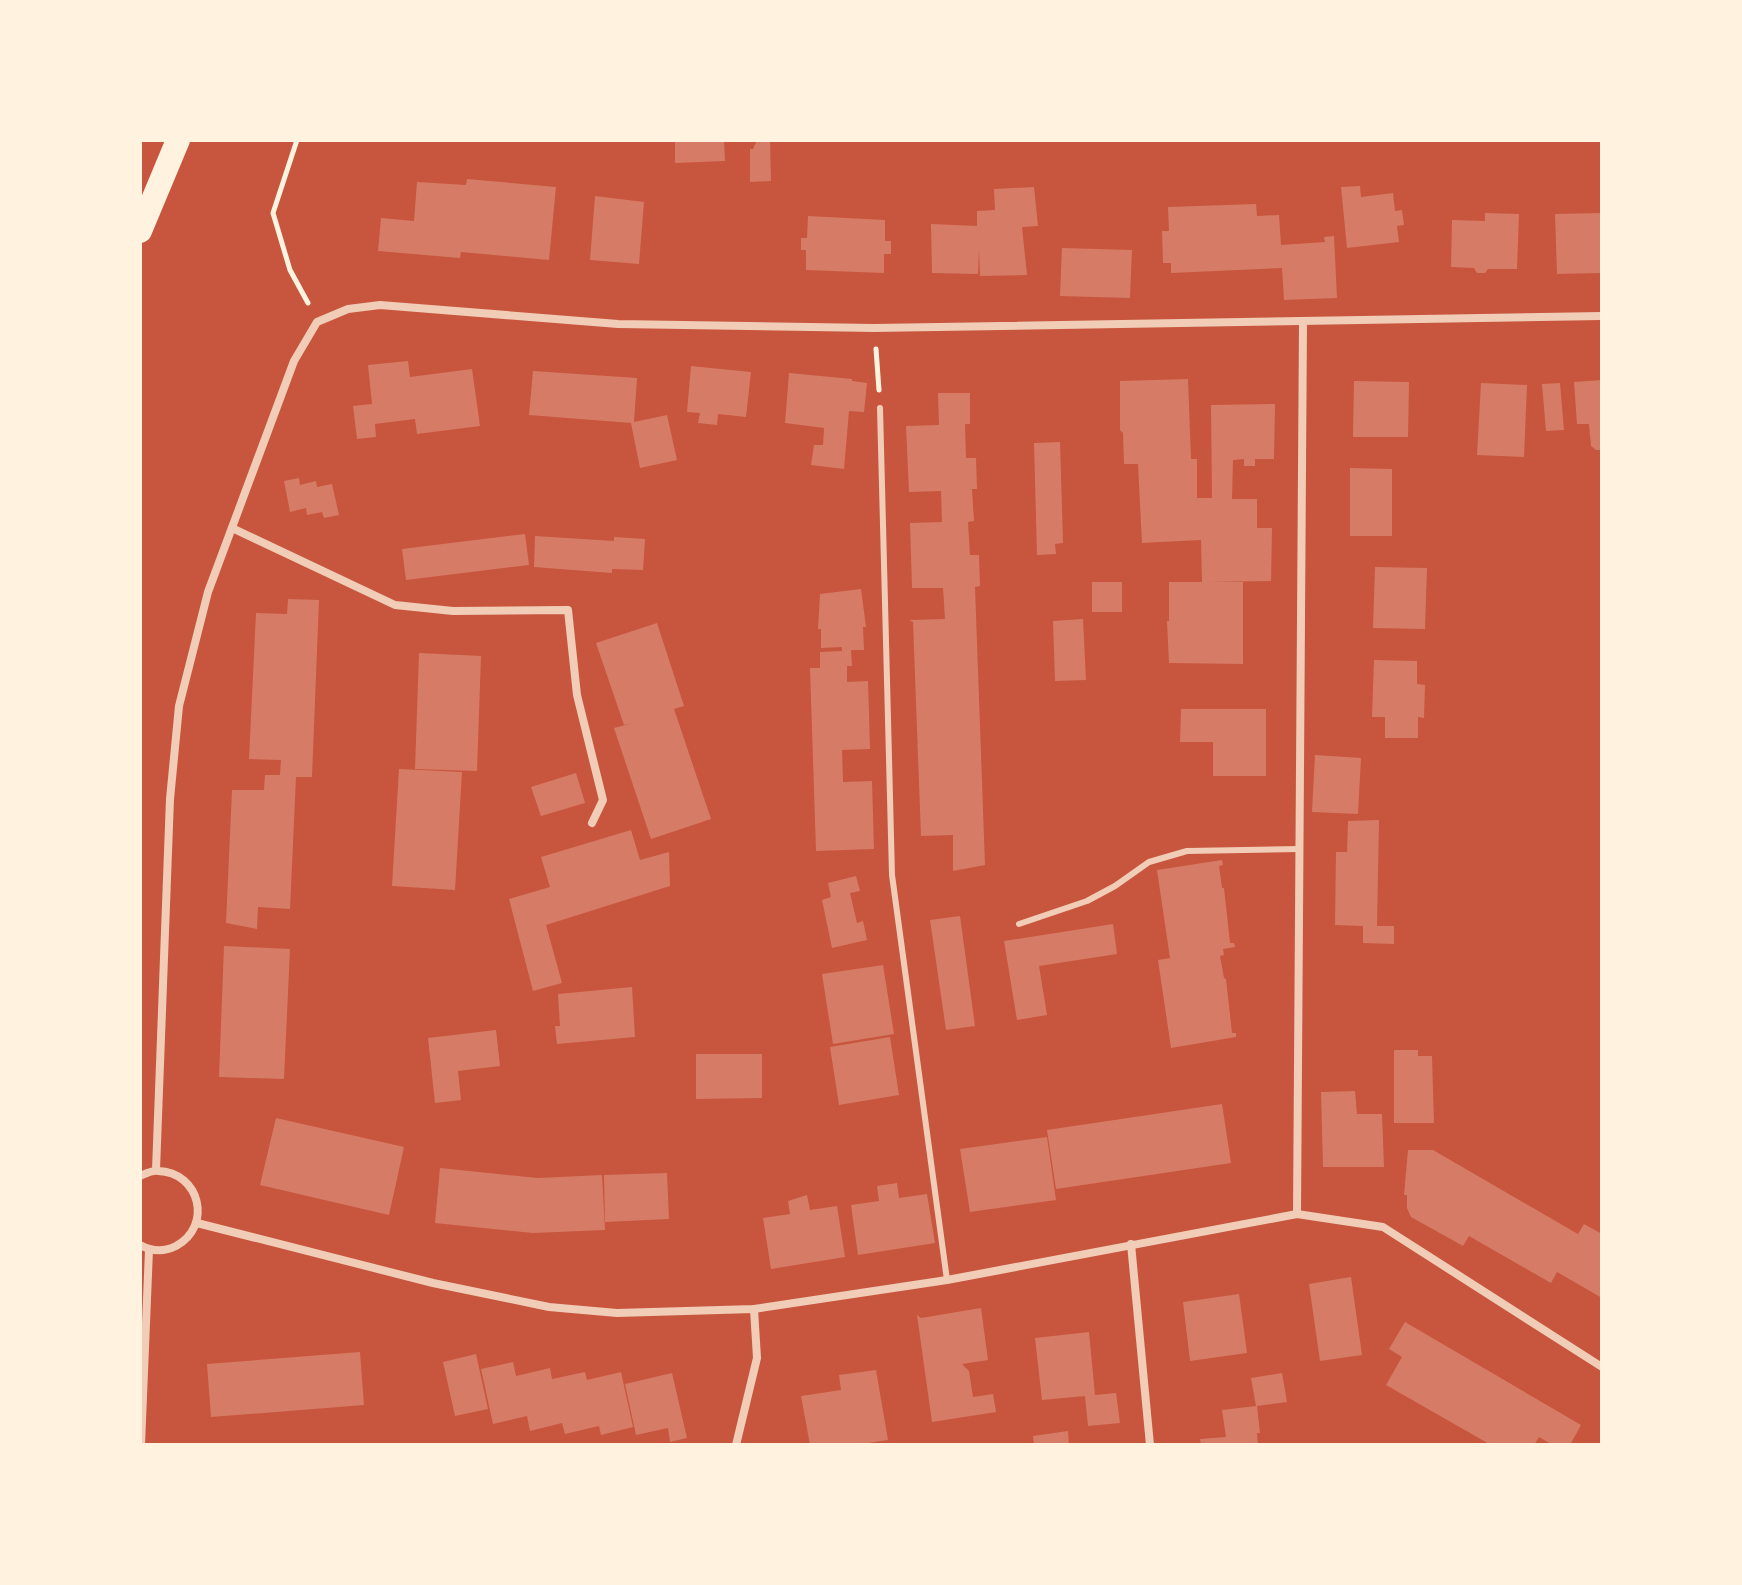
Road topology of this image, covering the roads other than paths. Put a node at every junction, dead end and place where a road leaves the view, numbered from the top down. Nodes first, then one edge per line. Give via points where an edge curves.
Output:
1 (178, 140) edge
2 (140, 231) edge
3 (1602, 316) edge
4 (1303, 321) junction
5 (880, 408) road end
6 (232, 528) junction
7 (592, 823) dead end
8 (1300, 849) junction
9 (1019, 924) dead end
10 (156, 1170) junction
11 (140, 1176) edge
12 (1297, 1214) junction
13 (197, 1223) junction
14 (1131, 1244) junction
15 (140, 1245) edge
16 (149, 1250) junction
17 (947, 1280) junction
18 (754, 1309) junction
19 (1602, 1367) edge
20 (141, 1445) edge
21 (736, 1445) edge
22 (1150, 1445) edge

1 - 2 highway
3 - 4 street
4 - 6 street via 874,328 618,324 380,305 348,309 317,322 294,361
4 - 8 street
5 - 17 lane via 892,875
6 - 7 street via 395,605 453,611 568,610 577,695 603,800
6 - 10 street via 208,592 179,706 170,799
8 - 9 lane via 1187,851 1149,862 1087,901
8 - 12 street
10 - 11 street
10 - 13 street via 181,1177 197,1197
12 - 14 street
12 - 19 street via 1383,1227
13 - 16 street via 187,1240 169,1250
13 - 18 street via 549,1307 617,1313
14 - 17 street
14 - 22 street
15 - 16 street
16 - 20 street
17 - 18 street
18 - 21 street via 757,1358

